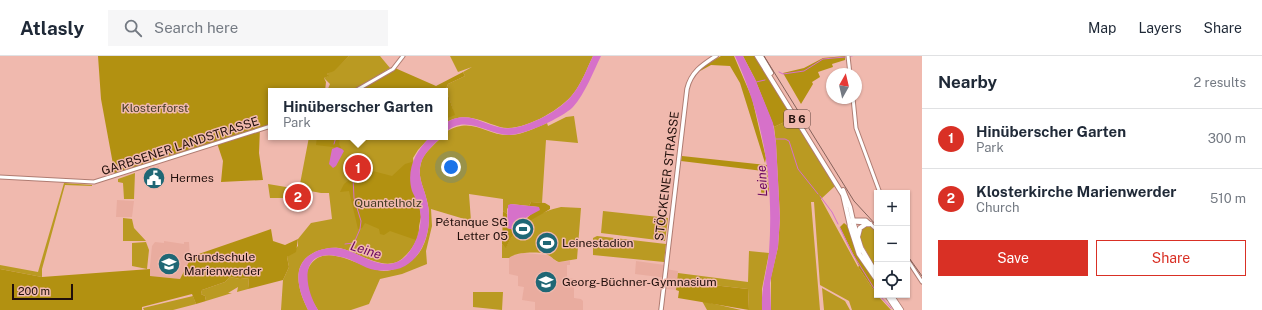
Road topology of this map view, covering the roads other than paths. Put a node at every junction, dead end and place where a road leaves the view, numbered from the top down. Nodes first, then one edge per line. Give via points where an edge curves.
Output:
1 (403, 56) edge
2 (716, 56) edge
3 (757, 56) edge
4 (761, 56) edge
5 (848, 56) edge
6 (849, 68) edge
7 (359, 88) edge
8 (854, 104) edge
9 (268, 127) edge
10 (0, 177) edge
11 (879, 190) edge
12 (852, 223) junction
13 (871, 225) junction
14 (874, 228) edge
15 (858, 241) junction
16 (909, 262) edge
17 (874, 271) edge
18 (874, 276) edge
19 (922, 282) edge
20 (889, 298) edge
21 (894, 298) edge
22 (661, 310) edge
23 (897, 310) edge
24 (901, 310) edge

1 - 7 street via 393,69
2 - 22 main road, STÖCKENER STRASSE via 696,70 687,89
3 - 12 main road, B 6 via 836,183
4 - 12 main road, B 6 via 845,194
5 - 6 street
8 - 11 street via 857,132
9 - 10 street, GARBSENER LANDSTRASSE via 94,182
12 - 13 street via 864,222
12 - 15 highway, B 6
12 - 18 highway, B 6 via 859,254
13 - 14 street
13 - 15 highway via 863,225 860,228
15 - 17 highway, B 6
16 - 19 street
20 - 23 highway
21 - 24 highway

